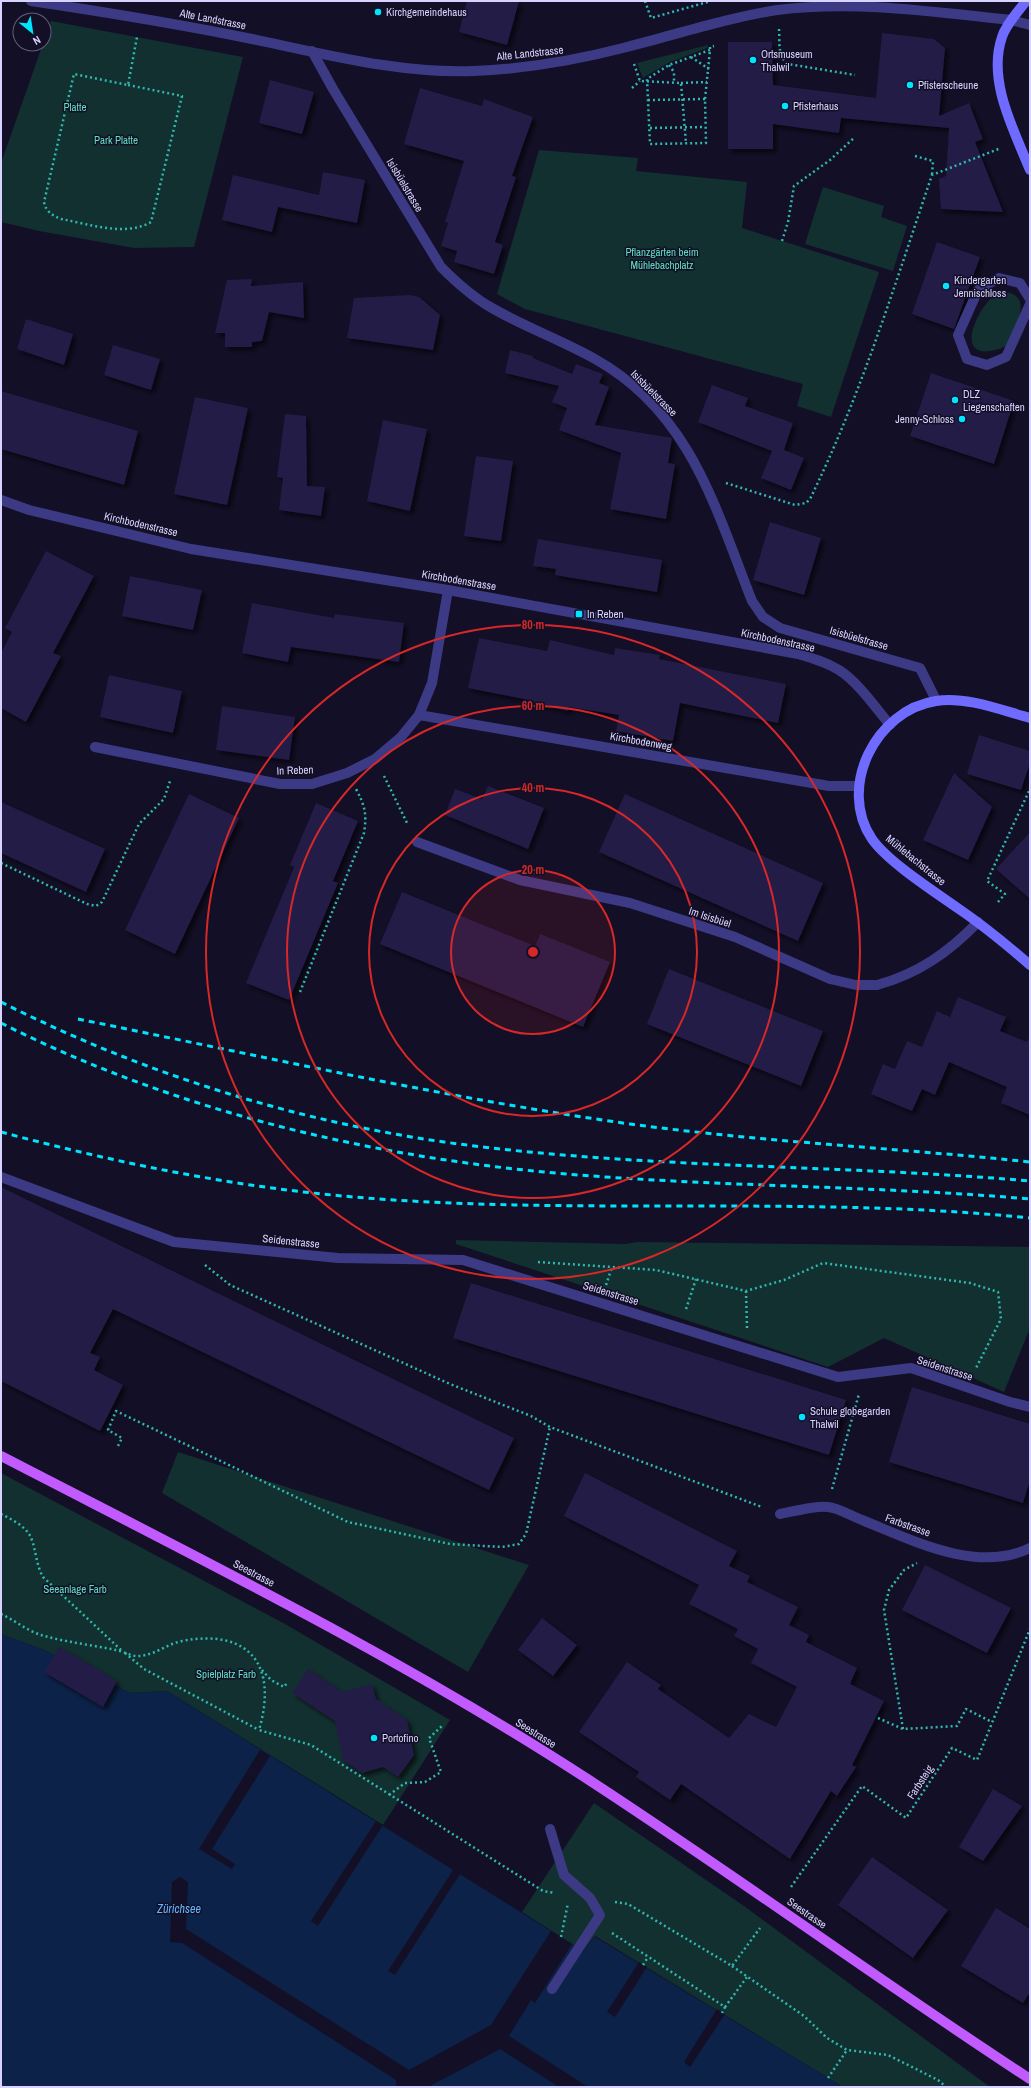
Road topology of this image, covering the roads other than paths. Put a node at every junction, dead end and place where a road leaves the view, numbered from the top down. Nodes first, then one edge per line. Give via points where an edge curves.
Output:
1 (31, 1) edge
2 (1026, 1) edge
3 (1011, 20) junction
4 (1030, 25) edge
5 (312, 51) junction
6 (1030, 170) edge
7 (1030, 299) edge
8 (1030, 304) edge
9 (1, 500) edge
10 (448, 590) junction
11 (936, 700) junction
12 (419, 715) junction
13 (1030, 718) edge
14 (890, 725) junction
15 (95, 747) dead end
16 (858, 786) junction
17 (417, 842) road end
18 (978, 922) junction
19 (1030, 965) edge
20 (1, 1177) edge
21 (1030, 1407) edge
22 (1, 1456) edge
23 (780, 1514) road end
24 (1030, 1548) edge
25 (550, 1829) dead end
26 (552, 1989) dead end
27 (1030, 2080) edge

1 - 5 street, Alte Landstrasse via 164,22
2 - 3 main road
3 - 4 street, Alte Landstrasse
3 - 5 street, Alte Landstrasse via 859,5 779,10 713,22 575,60 474,71 413,69
3 - 6 main road via 1002,36 998,75 1004,104
5 - 11 street, Isisbüelstrasse via 332,89 441,266 462,288 491,308 595,360 629,382 683,440 707,484 752,601 763,617 780,628 920,668
7 - 8 street via 1020,283 999,278 978,290 958,335 967,359 988,365 1006,357
9 - 10 street, Kirchbodenstrasse via 29,510 191,549
10 - 12 street, In Reben via 432,683
10 - 14 street, Kirchbodenstrasse via 798,654 821,661 839,670 850,680
11 - 13 main road, Mühlebachstrasse via 973,702
11 - 14 main road, Mühlebachstrasse via 904,714
12 - 15 street, In Reben via 401,737 375,759 312,784 280,784
12 - 16 street, Kirchbodenweg via 828,786
14 - 16 main road, Mühlebachstrasse via 867,753
16 - 18 main road, Mühlebachstrasse via 858,800 864,823 872,839 911,874
17 - 18 street, Im Isisbüel via 520,880 630,903 735,937 830,979 856,985 877,985 908,975 930,964
18 - 19 main road, Mühlebachstrasse
20 - 21 street, Seidenstrasse via 174,1242 338,1258 463,1260 838,1377 911,1368
22 - 27 main road, Seestrasse via 260,1589 467,1705 589,1780
23 - 24 street, Farbstrasse via 827,1507 921,1543 976,1557 1000,1558
25 - 26 street via 564,1875 590,1898 600,1915

